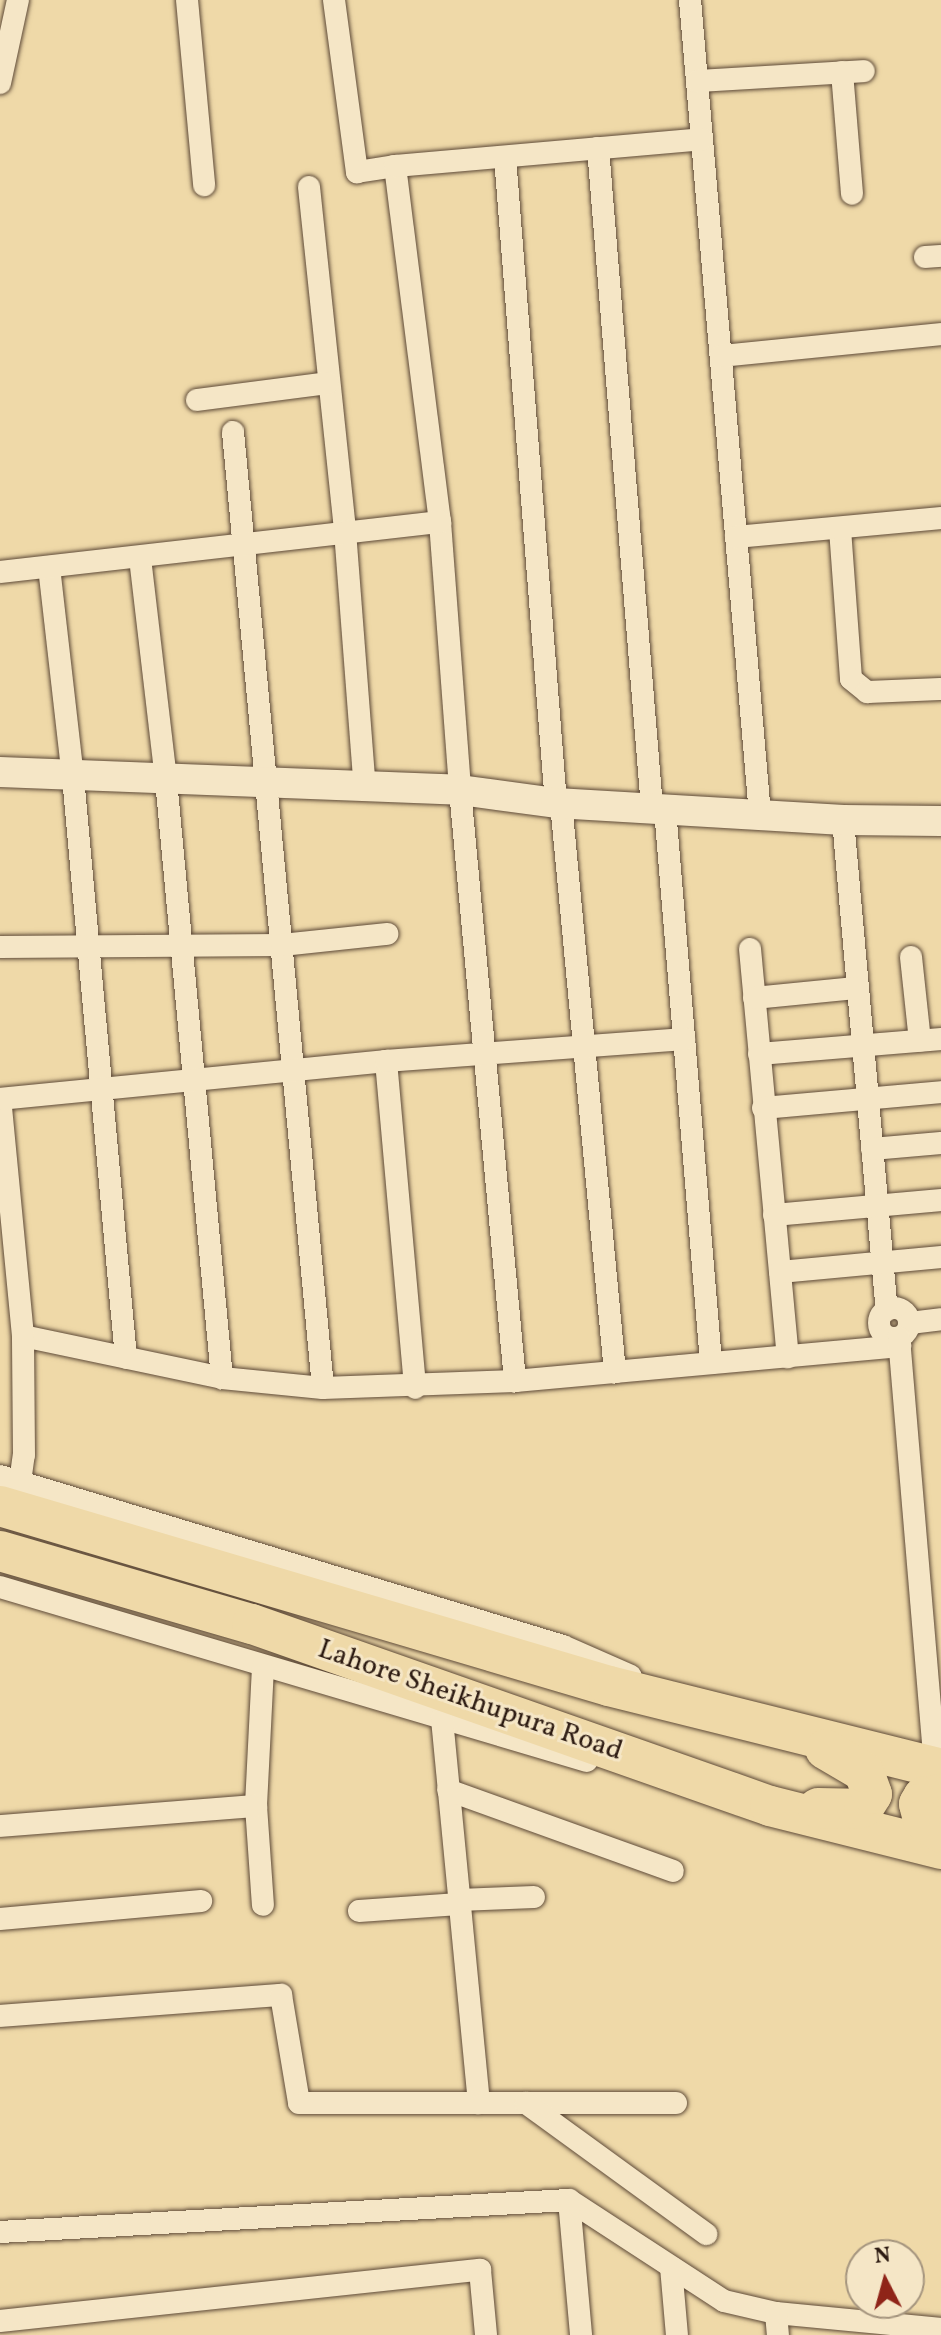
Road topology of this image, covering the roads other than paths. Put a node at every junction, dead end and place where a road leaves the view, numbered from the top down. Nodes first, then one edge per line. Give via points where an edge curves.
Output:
1 (187, 0) edge
2 (334, 0) edge
3 (690, 0) edge
4 (10, 15) edge
5 (697, 81) junction
6 (0, 83) edge
7 (702, 139) junction
8 (598, 148) junction
9 (505, 157) junction
10 (395, 166) junction
11 (204, 185) dead end
12 (309, 187) dead end
13 (852, 194) dead end
14 (941, 334) edge
15 (721, 356) junction
16 (328, 383) junction
17 (197, 400) dead end
18 (233, 432) dead end
19 (941, 518) edge
20 (440, 522) junction
21 (840, 529) junction
22 (345, 531) junction
23 (736, 537) junction
24 (244, 546) junction
25 (140, 558) junction
26 (49, 567) junction
27 (0, 572) edge
28 (941, 689) edge
29 (0, 772) edge
30 (73, 777) junction
31 (166, 780) junction
32 (265, 784) junction
33 (365, 788) junction
34 (460, 790) junction
35 (559, 803) junction
36 (659, 809) junction
37 (760, 815) junction
38 (843, 820) junction
39 (941, 821) edge
40 (387, 934) dead end
41 (282, 945) junction
42 (0, 947) edge
43 (181, 947) junction
44 (89, 949) junction
45 (750, 949) dead end
46 (911, 957) dead end
47 (856, 988) junction
48 (754, 998) junction
49 (684, 1039) junction
50 (930, 1040) edge
51 (585, 1046) junction
52 (861, 1046) junction
53 (486, 1053) junction
54 (759, 1054) junction
55 (386, 1061) junction
56 (294, 1070) junction
57 (193, 1081) junction
58 (102, 1088) junction
59 (941, 1092) edge
60 (867, 1099) junction
61 (763, 1108) junction
62 (941, 1143) edge
63 (872, 1149) junction
64 (941, 1200) edge
65 (877, 1205) junction
66 (774, 1215) junction
67 (941, 1257) edge
68 (882, 1263) junction
69 (780, 1272) junction
70 (941, 1319) edge
71 (23, 1336) junction
72 (903, 1336) junction
73 (788, 1357) junction
74 (126, 1358) junction
75 (711, 1363) junction
76 (615, 1372) junction
77 (222, 1378) junction
78 (515, 1381) junction
79 (323, 1388) junction
80 (415, 1388) junction
81 (7, 1488) edge
82 (0, 1551) edge
83 (0, 1587) edge
84 (263, 1667) junction
85 (442, 1719) junction
86 (786, 1729) junction
87 (939, 1777) edge
88 (448, 1790) junction
89 (256, 1806) junction
90 (770, 1806) junction
91 (0, 1826) edge
92 (941, 1833) edge
93 (941, 1849) edge
94 (673, 1871) dead end
95 (534, 1897) dead end
96 (201, 1901) dead end
97 (459, 1902) junction
98 (263, 1905) dead end
99 (359, 1911) dead end
100 (0, 1919) edge
101 (0, 2016) edge
102 (479, 2103) junction
103 (526, 2103) junction
104 (676, 2103) dead end
105 (569, 2200) junction
106 (0, 2232) edge
107 (706, 2234) dead end
108 (671, 2267) junction
109 (0, 2321) edge
110 (777, 2324) edge
111 (875, 2329) edge
112 (941, 2329) edge
113 (486, 2335) edge
114 (581, 2335) edge
115 (677, 2335) edge

1 - 11 street
2 - 10 street via 357,172
3 - 5 street
4 - 6 street
5 - 7 street
5 - 13 street via 853,72
7 - 8 street
7 - 15 street
8 - 9 street
8 - 36 street
9 - 10 street
9 - 35 street
10 - 20 street
12 - 16 street
14 - 15 street
15 - 23 street
16 - 17 street
16 - 22 street
18 - 24 street
19 - 21 street
20 - 22 street
20 - 34 street
21 - 23 street
21 - 28 street via 851,679 867,692
22 - 24 street
22 - 33 street
23 - 37 street
24 - 25 street
24 - 32 street
25 - 26 street
25 - 31 street
26 - 27 street
26 - 30 street
29 - 30 street
30 - 31 street
30 - 44 street
31 - 32 street
31 - 43 street
32 - 33 street
32 - 41 street
33 - 34 street
34 - 35 street
34 - 53 street
35 - 36 street
35 - 51 street
36 - 37 street
36 - 49 street
37 - 38 street
38 - 39 street
38 - 47 street
40 - 41 street
41 - 43 street
41 - 56 street
42 - 44 street
43 - 44 street
43 - 57 street
44 - 58 street
45 - 48 street
46 - 50 street
47 - 48 street
47 - 52 street
48 - 54 street
49 - 51 street
49 - 75 street
50 - 52 street
51 - 53 street
51 - 76 street
52 - 54 street
52 - 60 street
53 - 55 street
53 - 78 street
54 - 61 street
55 - 56 street
55 - 80 street
56 - 57 street
56 - 79 street
57 - 58 street
57 - 77 street
58 - 71 street via 0,1099
58 - 74 street
59 - 60 street
60 - 61 street
60 - 63 street
61 - 66 street
62 - 63 street
63 - 65 street
64 - 65 street
65 - 66 street
65 - 68 street
66 - 69 street
67 - 68 street
68 - 69 street
68 - 72 street via 887,1310 879,1326 887,1336
69 - 73 street
70 - 72 street
71 - 74 street
71 - 81 street via 24,1455
72 - 73 street
72 - 87 street
73 - 75 street
74 - 77 street
75 - 76 street
76 - 78 street
77 - 79 street
78 - 80 street
79 - 80 street
81 - 86 highway, Lahore Sheikhupura Road via 609,1686
82 - 90 highway, Lahore Sheikhupura Road via 252,1624
83 - 84 street
84 - 85 street
84 - 89 street
85 - 88 street
85 - 90 street via 677,1788
86 - 87 highway, Lahore Sheikhupura Road
86 - 90 highway via 859,1767 869,1778 872,1794 864,1807 849,1810
87 - 92 highway via 919,1804 923,1820
88 - 94 street
88 - 97 street
89 - 91 street
89 - 98 street
90 - 93 highway, Lahore Sheikhupura Road
95 - 97 street
96 - 100 street
97 - 99 street
97 - 102 street
101 - 102 street via 281,1995 299,2103
102 - 103 street
103 - 104 street
103 - 107 street
105 - 106 street
105 - 108 street
105 - 114 street
108 - 110 street via 724,2301
108 - 115 street
109 - 113 street via 480,2270
110 - 111 street
111 - 112 street

